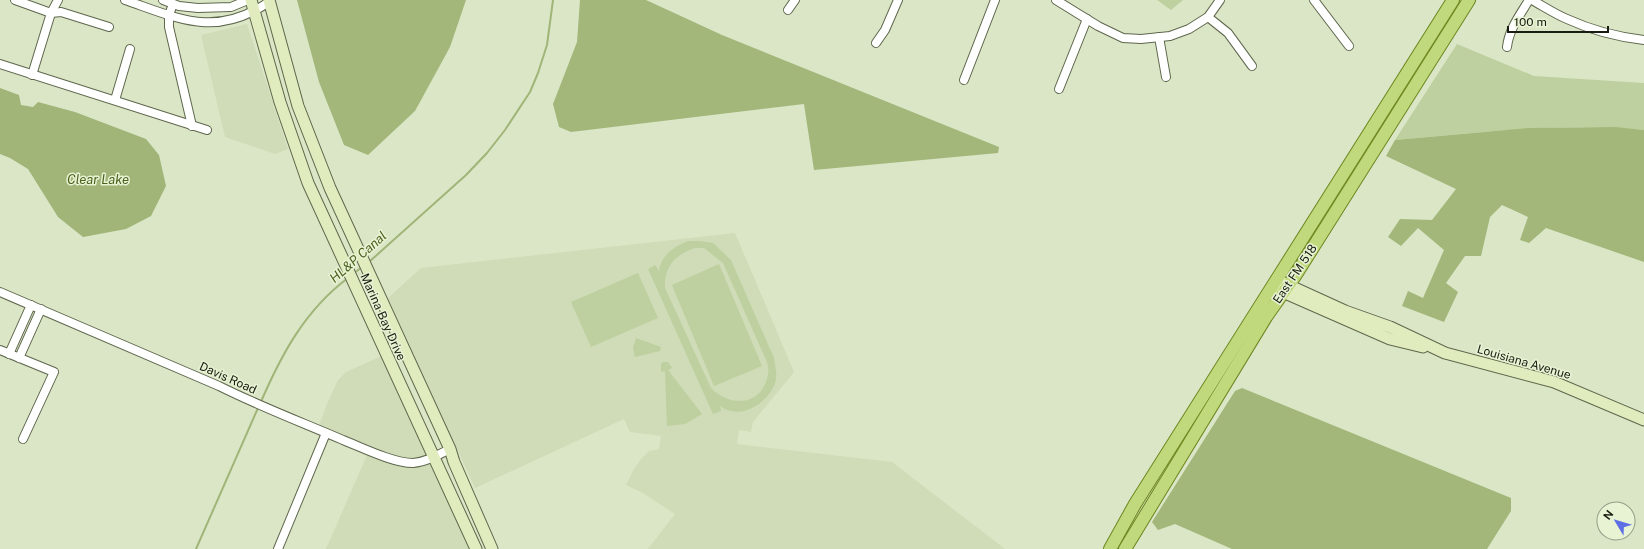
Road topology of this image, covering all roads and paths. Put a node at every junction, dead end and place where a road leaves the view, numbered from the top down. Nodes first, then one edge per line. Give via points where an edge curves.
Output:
1 (15, 0) edge
2 (57, 0) edge
3 (125, 0) edge
4 (163, 0) edge
5 (249, 0) edge
6 (255, 0) edge
7 (795, 0) edge
8 (898, 0) edge
9 (995, 0) edge
10 (1056, 0) edge
11 (1220, 0) edge
12 (1314, 0) edge
13 (1453, 0) edge
14 (1469, 0) edge
15 (1531, 0) edge
16 (269, 1) edge
17 (173, 4) junction
18 (788, 10) dead end
19 (254, 12) junction
20 (51, 13) junction
21 (169, 15) junction
22 (1208, 17) junction
23 (1087, 19) junction
24 (109, 27) dead end
25 (1159, 37) junction
26 (1644, 40) edge
27 (876, 43) dead end
28 (1349, 46) dead end
29 (1507, 47) dead end
30 (130, 48) dead end
31 (0, 64) edge
32 (1252, 66) dead end
33 (32, 74) junction
34 (1166, 77) dead end
35 (964, 80) dead end
36 (1058, 89) dead end
37 (115, 100) junction
38 (192, 126) junction
39 (207, 130) dead end
40 (1350, 176) junction
41 (308, 183) junction
42 (330, 188) junction
43 (1280, 286) junction
44 (0, 292) edge
45 (31, 305) junction
46 (41, 309) junction
47 (397, 334) junction
48 (380, 342) junction
49 (0, 350) edge
50 (9, 354) junction
51 (19, 358) junction
52 (1202, 397) junction
53 (1214, 404) junction
54 (1644, 420) edge
55 (326, 433) junction
56 (23, 440) dead end
57 (450, 449) junction
58 (434, 457) junction
59 (1135, 504) junction
60 (1148, 511) junction
61 (476, 512) junction
62 (463, 518) junction
63 (488, 548) edge
64 (278, 549) edge
65 (476, 549) edge
66 (1110, 549) edge
67 (1124, 549) edge

1 - 20 street
2 - 20 street
3 - 21 street
4 - 17 street
5 - 17 street via 231,7 198,8
5 - 19 main road, Marina Bay Drive
6 - 16 street
7 - 18 street
8 - 27 street via 885,30
9 - 35 street
10 - 23 street
11 - 22 street
12 - 28 street
13 - 40 main road, East FM 518
14 - 40 main road, East FM 518
15 - 26 street via 1586,26 1627,38
15 - 29 street via 1513,26 1508,36
16 - 19 street
16 - 42 main road, Marina Bay Drive via 298,106
17 - 21 street
19 - 21 street via 218,23 193,22
19 - 41 main road, Marina Bay Drive via 280,102
20 - 24 street via 61,12
20 - 33 street
21 - 38 street via 168,27
22 - 25 street via 1189,29
22 - 32 street via 1228,33
23 - 25 street via 1123,38
23 - 36 street
25 - 34 street
30 - 37 street
31 - 33 street
33 - 37 street
37 - 38 street
38 - 39 street
40 - 43 main road, East FM 518
41 - 42 main road via 316,180
41 - 48 main road, Marina Bay Drive
42 - 47 main road, Marina Bay Drive
43 - 52 main road, East FM 518
43 - 53 main road, East FM 518 via 1266,317
43 - 54 main road, Louisiana Avenue via 1390,327 1439,350 1554,382
44 - 45 street, Davis Road
45 - 46 street, Davis Road
45 - 50 street
46 - 51 street
46 - 55 street, Davis Road
47 - 48 main road
47 - 57 main road, Marina Bay Drive
48 - 58 main road, Marina Bay Drive
49 - 50 street
50 - 51 street
51 - 56 street via 54,372
52 - 53 main road
52 - 59 main road, East FM 518
53 - 60 main road, East FM 518
55 - 58 street, Davis Road via 405,462 424,461
55 - 64 street
57 - 58 street, Davis Road
57 - 61 main road, Marina Bay Drive
58 - 62 main road, Marina Bay Drive
59 - 60 main road
59 - 66 main road, East FM 518
60 - 67 main road, East FM 518
61 - 62 main road
61 - 63 main road, Marina Bay Drive
62 - 65 main road, Marina Bay Drive

